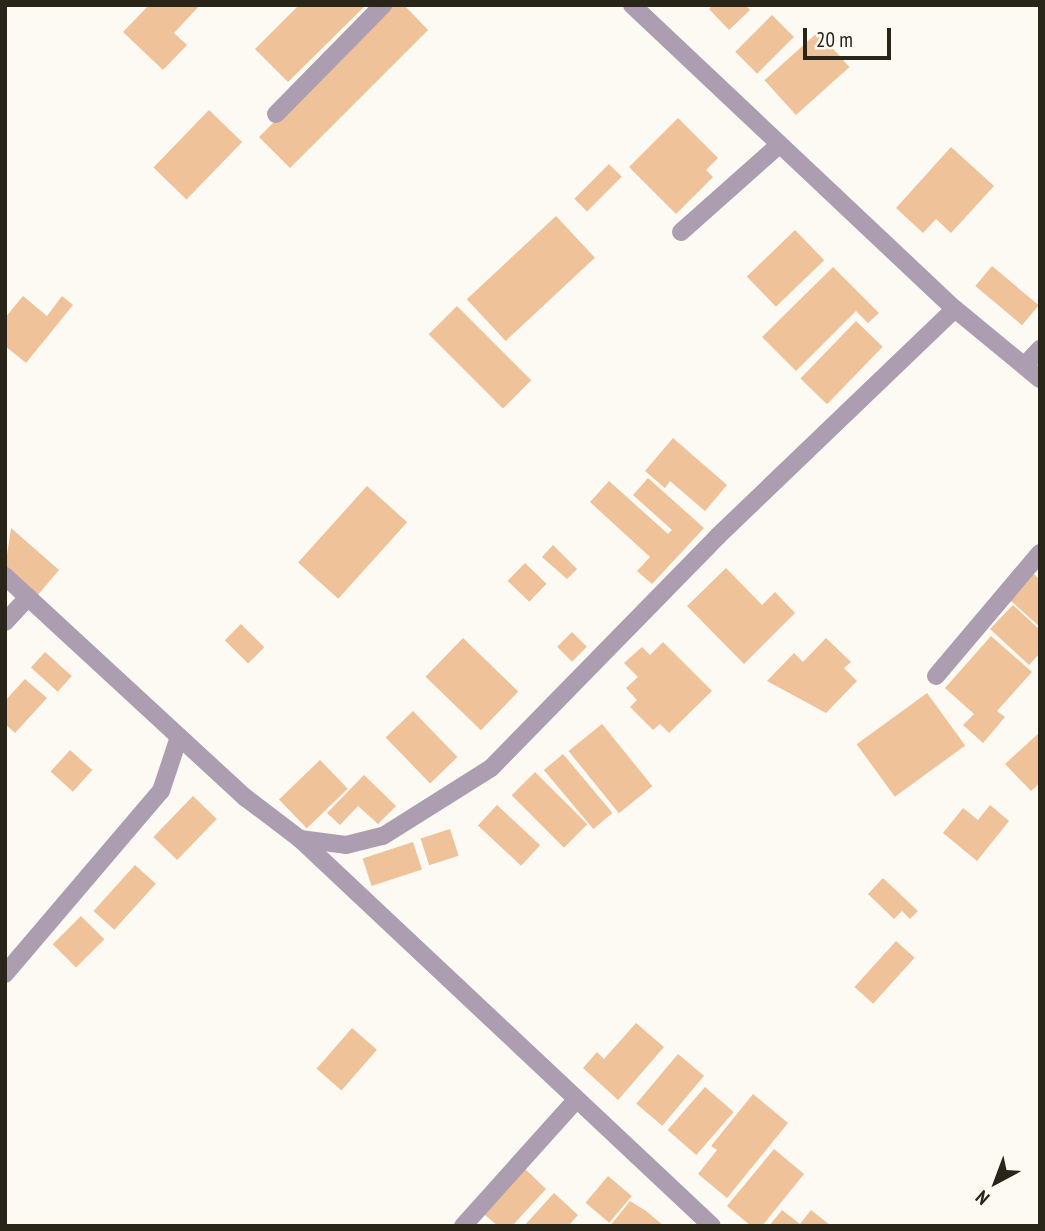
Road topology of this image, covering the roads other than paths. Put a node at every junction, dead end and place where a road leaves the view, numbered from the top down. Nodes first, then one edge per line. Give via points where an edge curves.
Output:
1 (383, 5) edge
2 (632, 5) edge
3 (276, 114) dead end
4 (779, 145) junction
5 (681, 232) dead end
6 (956, 309) junction
7 (1040, 349) edge
8 (1026, 365) junction
9 (1040, 379) edge
10 (1040, 553) edge
11 (5, 576) edge
12 (28, 597) junction
13 (5, 622) edge
14 (936, 676) dead end
15 (179, 737) junction
16 (300, 839) junction
17 (5, 974) edge
18 (575, 1101) junction
19 (463, 1226) edge
20 (712, 1226) edge

1 - 3 street
2 - 4 street
4 - 5 street
4 - 6 street
6 - 8 street
6 - 16 street via 719,536 491,768 383,835 346,845
7 - 8 street
8 - 9 street
10 - 14 street
11 - 12 street
12 - 13 street
12 - 15 street
15 - 16 street
15 - 17 street via 161,791
16 - 18 street
18 - 19 street
18 - 20 street

